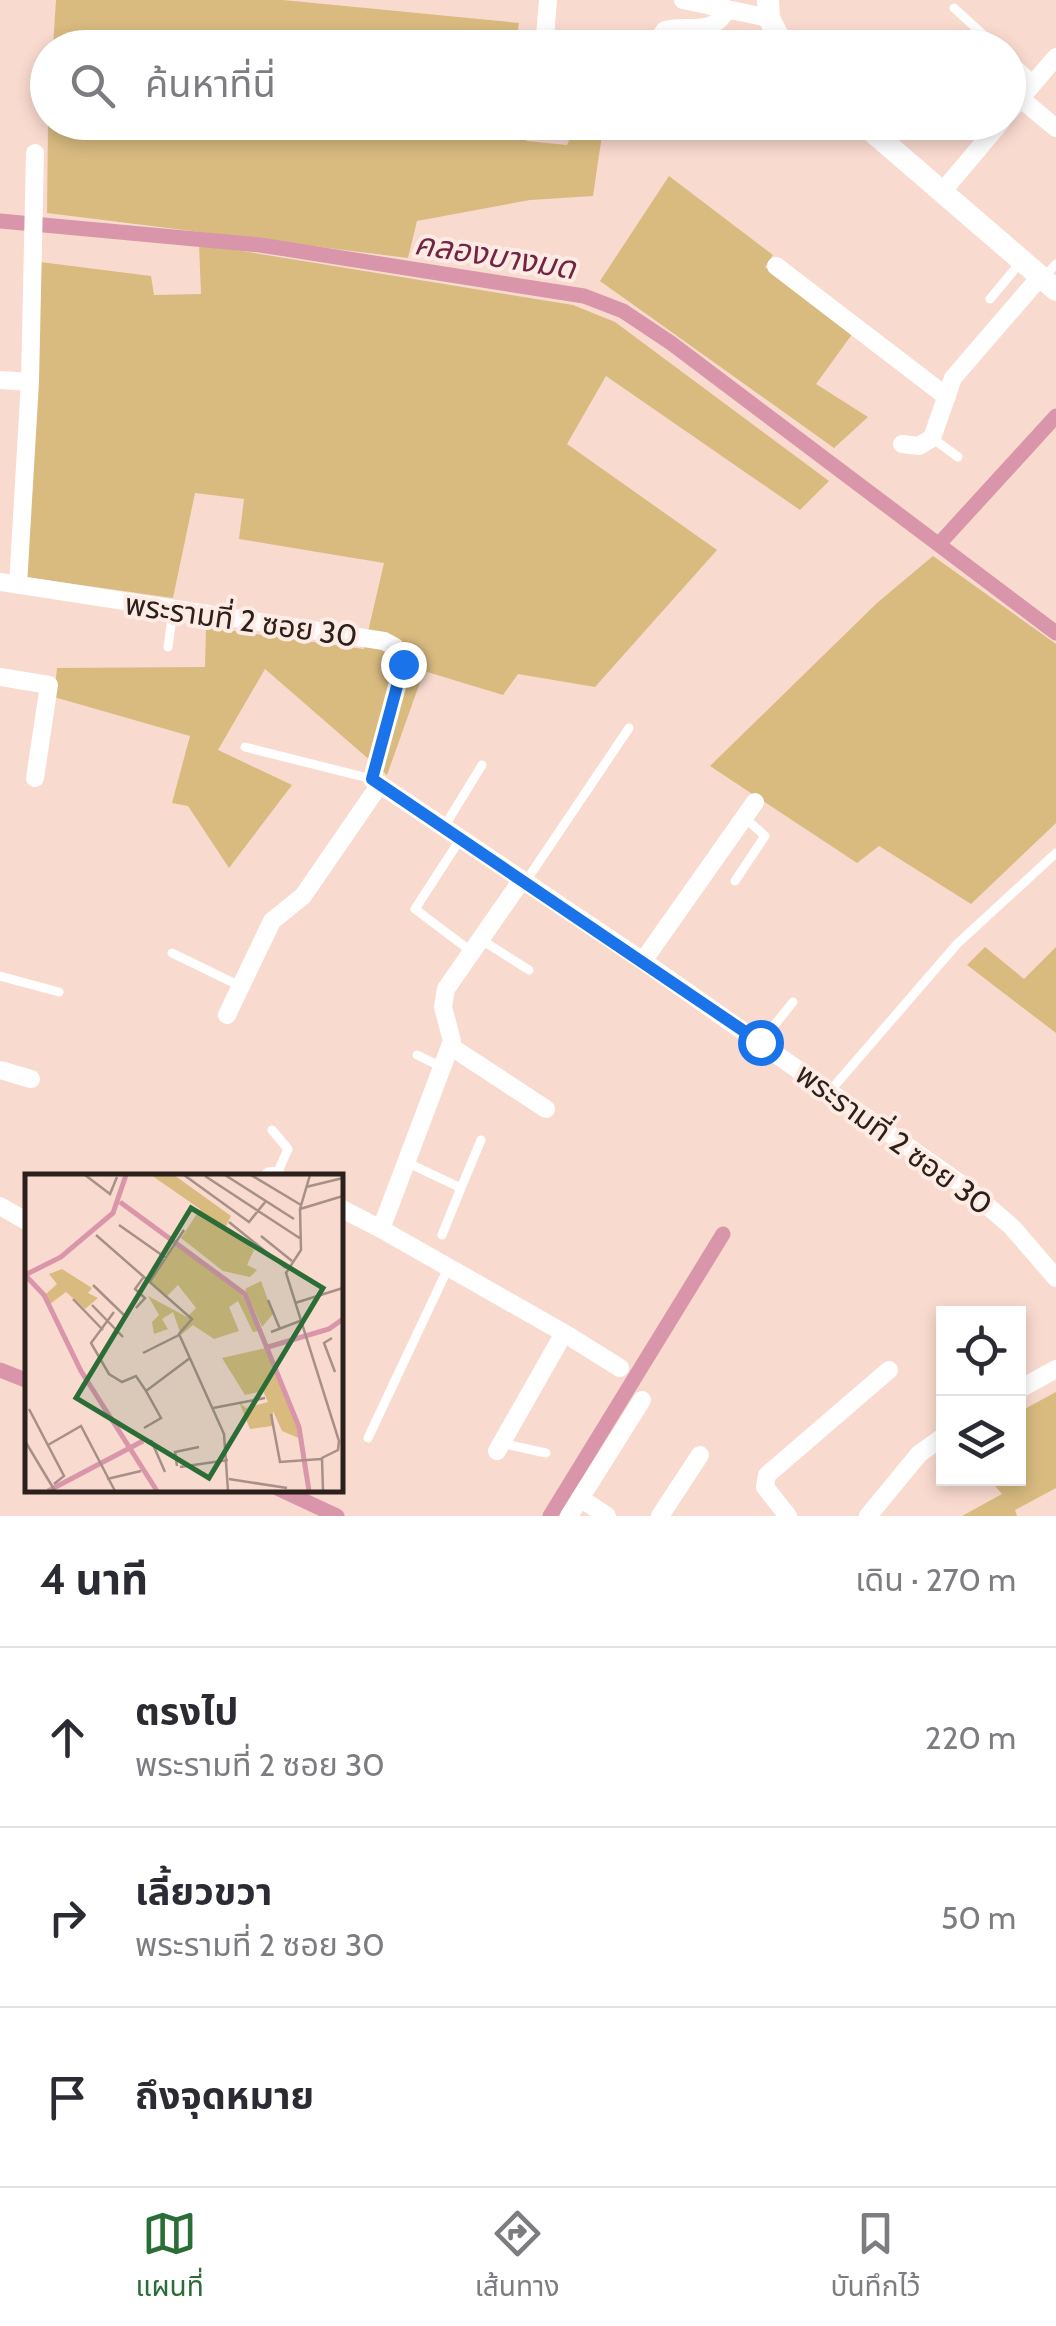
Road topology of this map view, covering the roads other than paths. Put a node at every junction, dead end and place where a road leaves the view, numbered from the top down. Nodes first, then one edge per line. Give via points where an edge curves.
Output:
1 (548, 0) edge
2 (683, 0) edge
3 (954, 8) dead end
4 (768, 9) edge
5 (727, 10) junction
6 (546, 30) edge
7 (664, 30) edge
8 (706, 30) edge
9 (706, 30) edge
10 (978, 30) edge
11 (1053, 64) edge
12 (1026, 73) edge
13 (1034, 80) junction
14 (1026, 90) edge
15 (1026, 112) edge
16 (1056, 128) edge
17 (882, 140) edge
18 (985, 140) edge
19 (35, 153) dead end
20 (942, 192) junction
21 (776, 266) dead end
22 (1043, 274) edge
23 (990, 300) dead end
24 (0, 380) edge
25 (30, 382) junction
26 (946, 397) junction
27 (932, 438) junction
28 (902, 444) dead end
29 (958, 457) dead end
30 (9, 583) edge
31 (173, 611) junction
32 (168, 647) dead end
33 (0, 677) edge
34 (629, 728) dead end
35 (245, 746) dead end
36 (482, 764) dead end
37 (35, 778) dead end
38 (376, 782) junction
39 (750, 809) joint
40 (444, 826) junction
41 (461, 838) junction
42 (1056, 853) edge
43 (735, 881) dead end
44 (523, 882) junction
45 (476, 946) junction
46 (172, 952) dead end
47 (643, 961) junction
48 (529, 970) dead end
49 (0, 976) edge
50 (240, 986) junction
51 (60, 992) dead end
52 (793, 1002) dead end
53 (227, 1015) dead end
54 (760, 1042) junction
55 (450, 1046) junction
56 (416, 1055) dead end
57 (442, 1066) junction
58 (0, 1070) edge
59 (30, 1080) dead end
60 (830, 1091) junction
61 (546, 1108) dead end
62 (272, 1130) dead end
63 (481, 1140) dead end
64 (406, 1162) junction
65 (275, 1174) edge
66 (461, 1188) junction
67 (0, 1206) edge
68 (342, 1209) edge
69 (25, 1220) edge
70 (381, 1229) junction
71 (442, 1235) dead end
72 (449, 1266) junction
73 (1056, 1278) edge
74 (564, 1334) junction
75 (620, 1368) dead end
76 (1056, 1369) edge
77 (889, 1370) dead end
78 (1056, 1382) edge
79 (1026, 1386) edge
80 (1026, 1399) edge
81 (642, 1400) dead end
82 (368, 1438) dead end
83 (936, 1442) edge
84 (499, 1447) joint
85 (546, 1454) dead end
86 (700, 1455) dead end
87 (580, 1498) junction
88 (569, 1516) edge
89 (607, 1516) edge
90 (660, 1516) edge
91 (788, 1516) edge
92 (868, 1516) edge

1 - 6 street
2 - 5 street
3 - 10 lane
4 - 5 street
5 - 9 street
7 - 8 street
11 - 13 street
12 - 13 lane
13 - 14 street
15 - 16 street
17 - 20 street
18 - 20 street
19 - 25 street
20 - 22 street
21 - 26 street
22 - 23 lane
22 - 26 street via 953,378
24 - 25 street
25 - 30 street
26 - 27 street
27 - 28 street via 919,446
27 - 29 lane
30 - 31 street, พระรามที่ 2 ซอย 30
31 - 32 lane
31 - 38 street, พระรามที่ 2 ซอย 30 via 395,646 403,664
33 - 37 street via 48,685
34 - 44 lane
35 - 38 lane
36 - 40 lane
38 - 40 street, พระรามที่ 2 ซอย 30
38 - 50 street via 302,896 272,921
39 - 43 lane via 765,836
39 - 47 street
40 - 41 street, พระรามที่ 2 ซอย 30
41 - 44 street, พระรามที่ 2 ซอย 30
41 - 45 lane via 415,909
42 - 60 lane via 957,944
44 - 45 street
44 - 47 street, พระรามที่ 2 ซอย 30
45 - 48 lane
45 - 55 street via 442,998
46 - 50 lane
47 - 54 street, พระรามที่ 2 ซอย 30
49 - 51 lane
50 - 53 street
52 - 54 lane
54 - 60 street, พระรามที่ 2 ซอย 30
55 - 57 street
55 - 61 street
56 - 57 lane
57 - 64 street
58 - 59 street
60 - 73 street, พระรามที่ 2 ซอย 30 via 987,1204
62 - 65 lane via 288,1149
63 - 66 lane
64 - 66 lane
64 - 70 street
66 - 71 lane
67 - 69 street
68 - 70 street
70 - 72 street
72 - 74 street
72 - 82 lane
74 - 75 street
74 - 84 street
76 - 79 street
77 - 91 street via 767,1475 766,1487
78 - 80 street
81 - 87 street
83 - 92 street
84 - 85 lane
86 - 90 street
87 - 88 street
87 - 89 street

